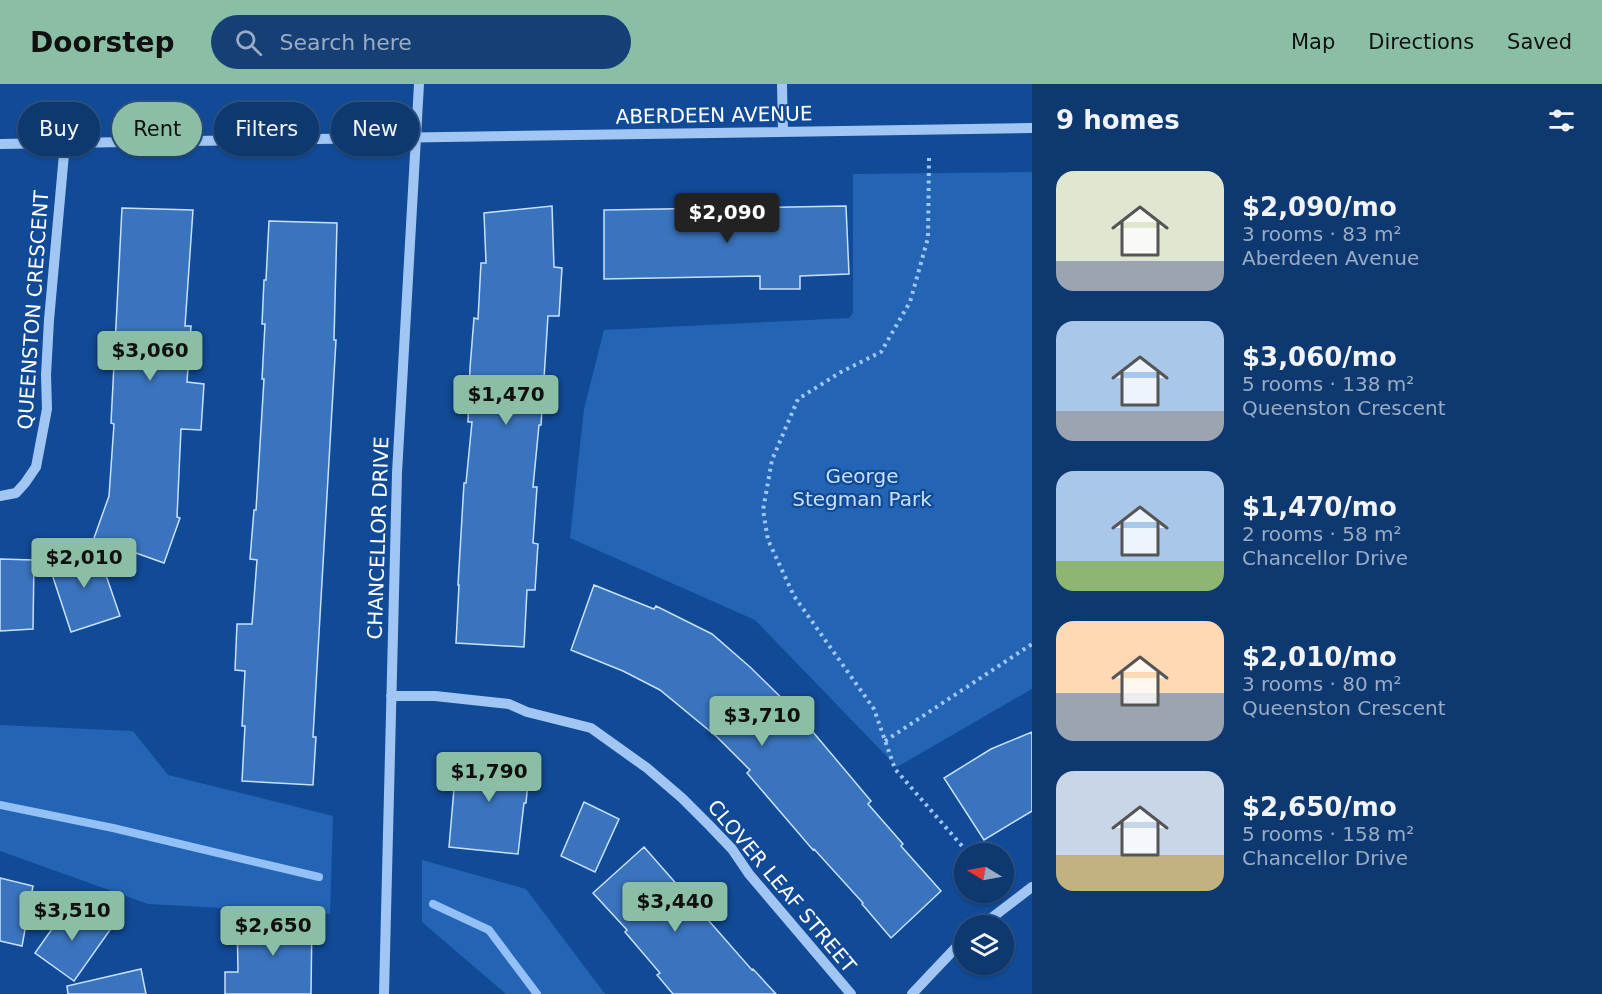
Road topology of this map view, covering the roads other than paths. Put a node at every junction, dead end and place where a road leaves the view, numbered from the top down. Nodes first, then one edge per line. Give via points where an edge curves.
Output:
1 (419, 84) edge
2 (782, 84) edge
3 (418, 102) edge
4 (1032, 128) edge
5 (783, 132) junction
6 (419, 138) edge
7 (331, 139) edge
8 (100, 142) edge
9 (0, 144) edge
10 (18, 144) edge
11 (64, 156) edge
12 (414, 156) edge
13 (0, 496) edge
14 (392, 696) junction
15 (1032, 887) edge
16 (995, 915) edge
17 (954, 950) edge
18 (384, 994) edge
19 (851, 994) edge
20 (912, 994) edge

1 - 3 street, CHANCELLOR DRIVE
2 - 5 street
4 - 5 street, ABERDEEN AVENUE
5 - 6 street, ABERDEEN AVENUE
7 - 8 street, ABERDEEN AVENUE
9 - 10 street, ABERDEEN AVENUE
11 - 13 street, QUEENSTON CRESCENT via 49,320 47,409 36,466 16,493
12 - 14 street, CHANCELLOR DRIVE via 397,473
14 - 18 street, CHANCELLOR DRIVE
14 - 19 street, CLOVER LEAF STREET via 509,704 591,728 647,768 710,826
15 - 16 street
17 - 20 street

